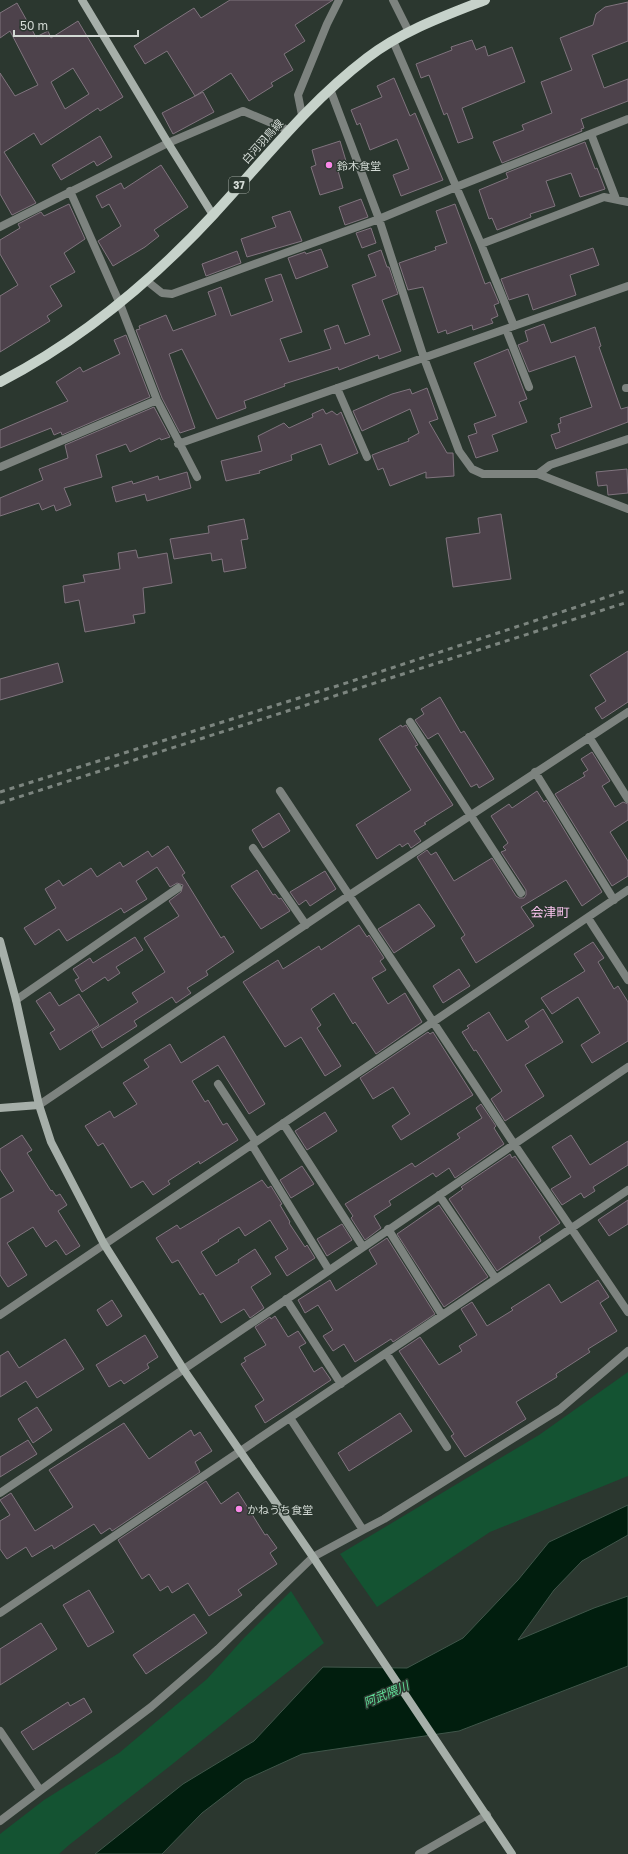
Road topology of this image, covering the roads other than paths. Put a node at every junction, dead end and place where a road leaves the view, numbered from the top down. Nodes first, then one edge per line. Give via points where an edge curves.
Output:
1 (82, 0) edge
2 (339, 0) edge
3 (393, 0) edge
4 (485, 0) edge
5 (409, 32) junction
6 (393, 41) junction
7 (330, 89) junction
8 (302, 115) junction
9 (628, 119) edge
10 (288, 130) junction
11 (591, 134) junction
12 (168, 143) junction
13 (456, 187) junction
14 (70, 191) junction
15 (616, 199) junction
16 (628, 202) edge
17 (213, 215) junction
18 (379, 219) junction
19 (0, 226) edge
20 (481, 244) junction
21 (147, 281) junction
22 (628, 286) edge
23 (120, 304) junction
24 (510, 328) junction
25 (424, 358) junction
26 (0, 382) edge
27 (529, 387) dead end
28 (337, 388) junction
29 (157, 400) junction
30 (628, 439) edge
31 (178, 444) junction
32 (367, 457) dead end
33 (0, 467) edge
34 (538, 474) junction
35 (196, 477) dead end
36 (628, 509) edge
37 (628, 712) edge
38 (410, 722) dead end
39 (589, 737) junction
40 (535, 772) junction
41 (280, 791) dead end
42 (628, 799) edge
43 (470, 816) junction
44 (253, 848) dead end
45 (178, 888) dead end
46 (628, 890) edge
47 (521, 893) dead end
48 (348, 896) junction
49 (614, 900) junction
50 (588, 918) junction
51 (306, 925) junction
52 (0, 941) edge
53 (628, 980) edge
54 (16, 1000) junction
55 (433, 1022) junction
56 (628, 1067) edge
57 (218, 1084) dead end
58 (39, 1105) junction
59 (0, 1108) edge
60 (283, 1123) junction
61 (254, 1143) junction
62 (514, 1144) junction
63 (628, 1190) edge
64 (439, 1195) junction
65 (572, 1228) junction
66 (388, 1229) junction
67 (104, 1244) junction
68 (362, 1247) junction
69 (328, 1270) junction
70 (496, 1279) junction
71 (286, 1298) junction
72 (628, 1312) edge
73 (0, 1315) edge
74 (442, 1315) junction
75 (628, 1351) edge
76 (386, 1353) junction
77 (184, 1370) junction
78 (341, 1384) junction
79 (290, 1418) junction
80 (446, 1447) dead end
81 (240, 1451) junction
82 (0, 1493) edge
83 (364, 1530) junction
84 (313, 1557) junction
85 (0, 1613) edge
86 (0, 1731) edge
87 (40, 1790) junction
88 (487, 1815) junction
89 (0, 1821) edge
90 (419, 1854) edge
91 (512, 1854) edge

1 - 12 street
2 - 8 street via 298,95
3 - 5 street
4 - 5 main road, 白河羽鳥線 / 37
5 - 6 main road, 白河羽鳥線 / 37
6 - 7 main road, 白河羽鳥線 / 37
6 - 13 street
7 - 8 main road, 白河羽鳥線 / 37
7 - 18 street
8 - 10 main road, 白河羽鳥線 / 37
9 - 11 street
10 - 12 street via 242,111
10 - 17 main road, 白河羽鳥線 / 37
11 - 13 street
11 - 15 street
12 - 14 street
12 - 17 street
13 - 18 street
13 - 20 street
14 - 19 street
14 - 23 street
15 - 16 street
15 - 20 street via 604,197
17 - 21 main road, 白河羽鳥線 / 37
18 - 21 street via 172,294 162,293
18 - 25 street
20 - 24 street
21 - 23 main road, 白河羽鳥線 / 37
22 - 24 street
23 - 26 main road, 白河羽鳥線 / 37 via 56,349
23 - 29 street
24 - 25 street
24 - 27 street
25 - 28 street
25 - 34 street via 459,451 472,469 484,474
28 - 31 street
28 - 32 street
29 - 31 street
29 - 33 street
30 - 34 street via 550,465
31 - 35 street
34 - 36 street
37 - 39 street
38 - 43 street
39 - 40 street
39 - 42 street
40 - 43 street
40 - 49 street
41 - 48 street
43 - 47 street
43 - 48 street
44 - 51 street
45 - 54 street
46 - 49 street
48 - 51 street
48 - 55 street
49 - 50 street
50 - 53 street
50 - 55 street
51 - 58 street
52 - 54 street
54 - 58 street
55 - 60 street
55 - 62 street
56 - 62 street
57 - 61 street
58 - 59 street
58 - 67 street via 51,1142
60 - 61 street
60 - 68 street
61 - 67 street
61 - 69 street
62 - 64 street
62 - 65 street
63 - 65 street
64 - 66 street
64 - 70 street
65 - 70 street
65 - 72 street
66 - 68 street
66 - 74 street
67 - 73 street
67 - 77 street
68 - 69 street
69 - 71 street
70 - 74 street
71 - 77 street
71 - 78 street
74 - 76 street
75 - 83 street via 560,1409
76 - 78 street
76 - 80 street
77 - 81 street
77 - 82 street
78 - 79 street
79 - 81 street
79 - 83 street
81 - 84 street
81 - 85 street
83 - 84 street
84 - 87 street via 218,1649 151,1707
84 - 88 street
86 - 87 street
87 - 89 street
88 - 90 street
88 - 91 street

